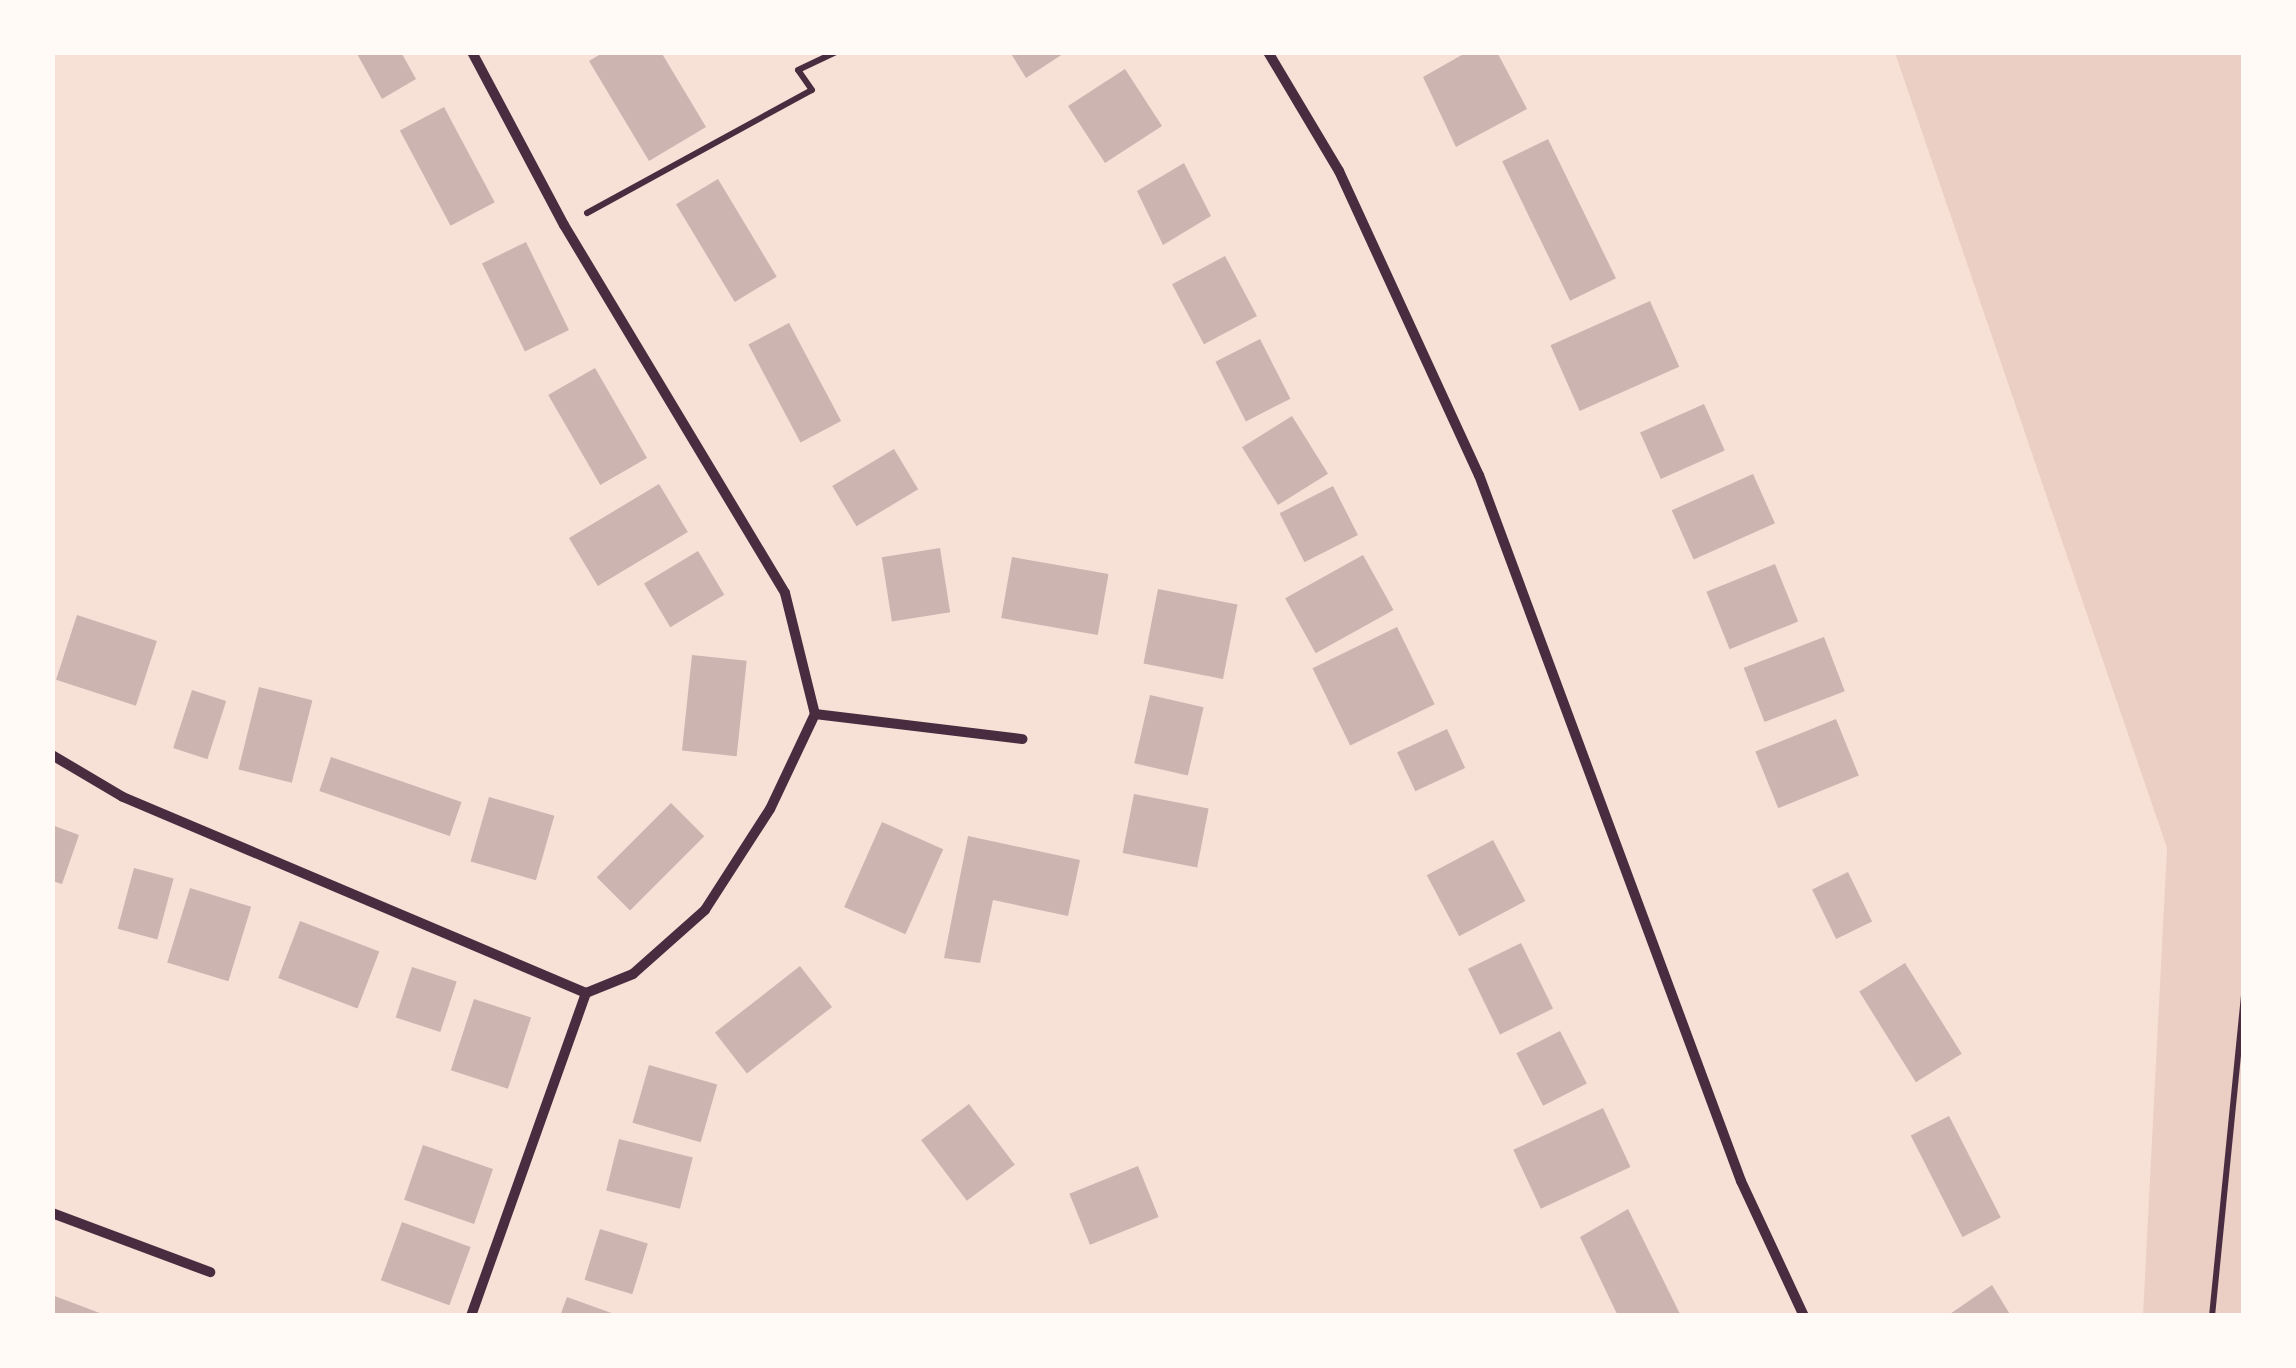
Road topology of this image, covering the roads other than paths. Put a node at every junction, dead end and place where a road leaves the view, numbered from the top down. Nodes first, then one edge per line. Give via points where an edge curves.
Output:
1 (472, 52) edge
2 (1268, 52) edge
3 (815, 714) junction
4 (1022, 739) dead end
5 (52, 755) edge
6 (586, 993) junction
7 (52, 1213) edge
8 (210, 1272) dead end
9 (471, 1316) edge
10 (1804, 1316) edge

1 - 3 street via 564,226 785,593
2 - 10 street via 1339,171 1479,475 1740,1181
3 - 4 street
3 - 6 street via 770,809 705,910 633,974
5 - 6 street via 124,796
6 - 9 street
7 - 8 street

